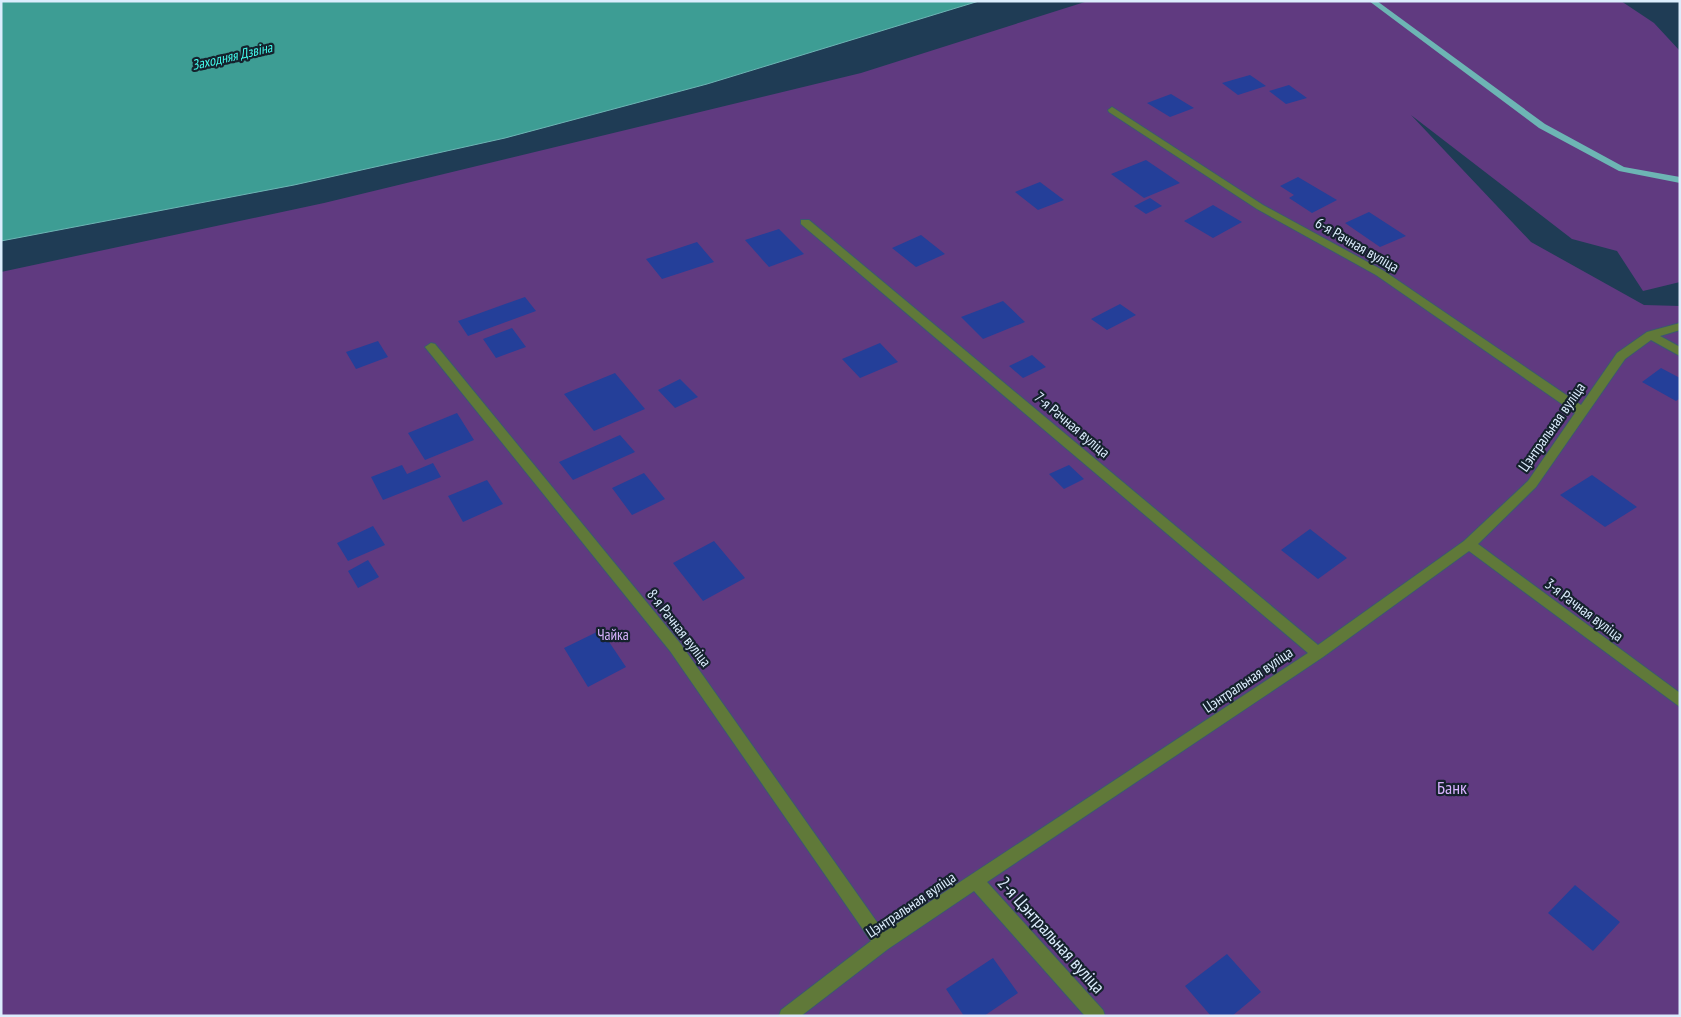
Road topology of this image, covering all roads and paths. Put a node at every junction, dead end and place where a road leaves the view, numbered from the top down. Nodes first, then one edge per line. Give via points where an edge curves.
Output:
1 (1112, 110) dead end
2 (805, 222) dead end
3 (1680, 326) edge
4 (1651, 335) junction
5 (431, 347) dead end
6 (1680, 352) edge
7 (1582, 412) junction
8 (1469, 544) junction
9 (1318, 653) junction
10 (1680, 701) edge
11 (975, 882) junction
12 (882, 943) junction
13 (787, 1016) edge
14 (1096, 1016) edge

1 - 7 lane, 6-я Рачная вуліца via 1260,207 1380,273
2 - 9 lane, 7-я Рачная вуліца
3 - 4 lane, Цэнтральная вуліца
4 - 6 lane
4 - 7 lane, Цэнтральная вуліца via 1621,356
5 - 12 lane, 8-я Рачная вуліца via 675,647
7 - 8 lane, Цэнтральная вуліца via 1532,484
8 - 9 lane, Цэнтральная вуліца
8 - 10 lane, 3-я Рачная вуліца
9 - 11 lane, Цэнтральная вуліца
11 - 12 lane, Цэнтральная вуліца
11 - 14 lane, 2-я Цэнтральная вуліца
12 - 13 lane, Цэнтральная вуліца

